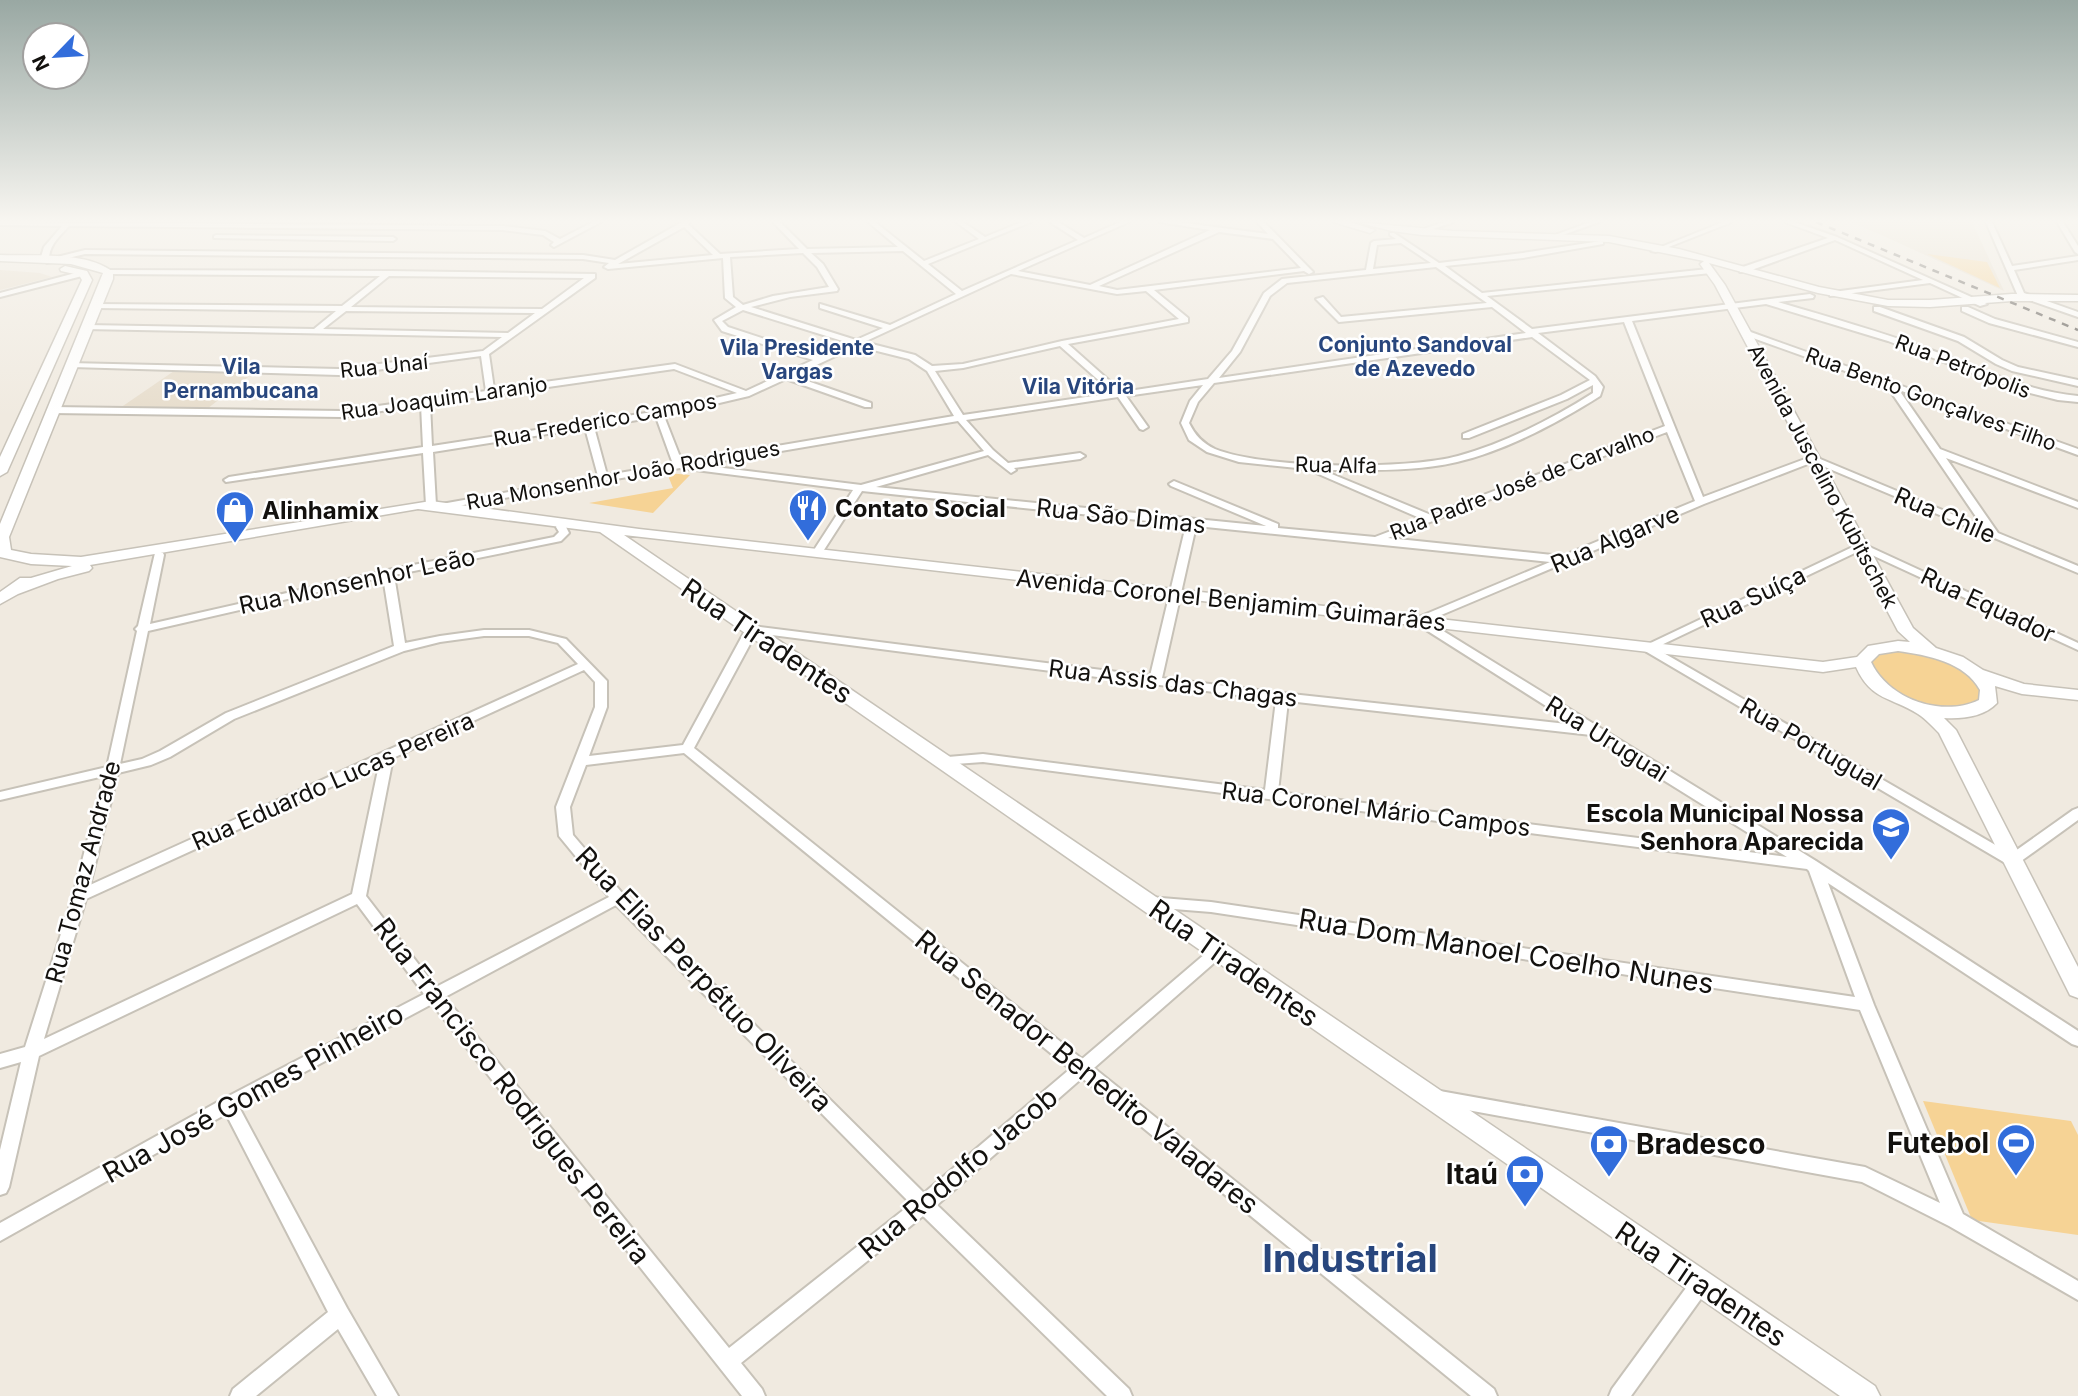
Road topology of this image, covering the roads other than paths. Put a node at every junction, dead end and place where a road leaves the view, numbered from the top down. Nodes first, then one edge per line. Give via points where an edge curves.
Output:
1 (33, 287) edge
2 (80, 287) edge
3 (104, 287) edge
4 (371, 287) edge
5 (577, 287) edge
6 (727, 287) edge
7 (833, 287) edge
8 (952, 287) edge
9 (976, 287) edge
10 (1091, 287) edge
11 (1168, 287) edge
12 (1277, 287) edge
13 (1468, 287) edge
14 (1543, 287) edge
15 (1721, 287) edge
16 (1784, 287) edge
17 (1804, 287) edge
18 (1885, 287) edge
19 (1947, 287) edge
20 (2018, 287) edge
21 (1149, 289) junction
22 (961, 294) junction
23 (1833, 294) junction
24 (0, 295) edge
25 (1480, 295) junction
26 (1811, 296) junction
27 (1320, 299) dead end
28 (2025, 299) junction
29 (2078, 300) edge
30 (1982, 301) junction
31 (1768, 302) junction
32 (1493, 305) junction
33 (96, 306) junction
34 (822, 306) dead end
35 (1731, 306) junction
36 (343, 308) junction
37 (743, 309) junction
38 (1877, 309) junction
39 (1965, 309) junction
40 (544, 311) junction
41 (2078, 315) edge
42 (1628, 319) junction
43 (87, 327) junction
44 (889, 327) junction
45 (316, 331) junction
46 (1745, 332) junction
47 (1532, 333) junction
48 (512, 335) junction
49 (857, 343) junction
50 (1062, 343) junction
51 (2078, 345) edge
52 (485, 353) junction
53 (821, 360) junction
54 (72, 365) junction
55 (930, 369) junction
56 (786, 376) junction
57 (1215, 379) junction
58 (1595, 382) junction
59 (2078, 383) edge
60 (1889, 384) junction
61 (490, 391) junction
62 (746, 394) junction
63 (1121, 395) junction
64 (2078, 399) edge
65 (425, 401) junction
66 (868, 405) dead end
67 (52, 410) junction
68 (659, 414) junction
69 (960, 418) junction
70 (589, 425) junction
71 (1143, 427) dead end
72 (1669, 428) junction
73 (1466, 436) dead end
74 (426, 449) junction
75 (1936, 451) junction
76 (990, 452) junction
77 (2078, 452) edge
78 (1080, 456) dead end
79 (1813, 459) junction
80 (678, 466) junction
81 (1306, 466) junction
82 (0, 472) edge
83 (603, 478) junction
84 (229, 480) dead end
85 (1174, 484) dead end
86 (858, 489) junction
87 (1700, 502) junction
88 (483, 505) junction
89 (2078, 505) edge
90 (434, 508) junction
91 (1429, 518) junction
92 (1191, 524) junction
93 (561, 527) junction
94 (1284, 530) junction
95 (607, 531) junction
96 (1995, 536) junction
97 (1376, 539) junction
98 (1861, 547) junction
99 (2, 552) edge
100 (817, 553) junction
101 (159, 555) junction
102 (31, 559) junction
103 (1565, 560) junction
104 (2078, 570) edge
105 (388, 573) junction
106 (18, 589) junction
107 (1175, 593) junction
108 (0, 600) edge
109 (1418, 621) junction
110 (141, 629) junction
111 (752, 629) junction
112 (1902, 638) junction
113 (2078, 647) edge
114 (400, 648) junction
115 (1646, 648) junction
116 (1863, 661) junction
117 (586, 665) junction
118 (1823, 667) junction
119 (1977, 674) junction
120 (1155, 682) junction
121 (1877, 686) junction
122 (2022, 689) junction
123 (1990, 695) junction
124 (2078, 695) edge
125 (1282, 697) junction
126 (1950, 721) junction
127 (1595, 731) junction
128 (687, 749) junction
129 (387, 758) junction
130 (581, 761) junction
131 (941, 761) junction
132 (113, 772) junction
133 (1271, 795) junction
134 (0, 796) edge
135 (2078, 813) edge
136 (2012, 861) junction
137 (1813, 867) junction
138 (80, 896) junction
139 (359, 897) junction
140 (618, 898) junction
141 (1145, 901) junction
142 (1217, 951) junction
143 (2078, 989) edge
144 (433, 994) junction
145 (1866, 1005) junction
146 (2078, 1039) edge
147 (32, 1052) junction
148 (0, 1061) edge
149 (1082, 1068) junction
150 (1427, 1096) junction
151 (229, 1104) junction
152 (0, 1187) edge
153 (924, 1205) junction
154 (1956, 1220) junction
155 (0, 1233) edge
156 (1701, 1283) junction
157 (2078, 1292) edge
158 (340, 1315) junction
159 (727, 1362) junction
160 (240, 1396) edge
161 (388, 1396) edge
162 (755, 1396) edge
163 (1122, 1396) edge
164 (1487, 1396) edge
165 (1619, 1396) edge
166 (1865, 1396) edge

1 - 24 street
2 - 82 street
3 - 33 street
4 - 36 street
5 - 40 street
6 - 37 street via 729,298
7 - 37 street
8 - 22 street
9 - 22 street, Rua Frederico Campos
10 - 21 street via 1116,292
11 - 21 street
12 - 57 street, Rua Alfa via 1267,295 1236,352
13 - 25 street
14 - 25 street
15 - 35 street, Avenida Juscelino Kubitschek
16 - 26 street
17 - 23 street
18 - 23 street
19 - 30 street
20 - 28 street
21 - 50 street via 1185,320
22 - 44 street, Rua Frederico Campos
23 - 30 street via 1913,305
25 - 32 street
26 - 31 street, Rua Monsenhor João Rodrigues
26 - 38 street
27 - 32 street via 1339,320
28 - 29 street
28 - 30 street
28 - 41 street
30 - 39 street
31 - 35 street, Rua Monsenhor João Rodrigues
31 - 64 street, Rua Petrópolis via 1899,341 2021,390
32 - 47 street
33 - 36 street
33 - 43 street
34 - 44 street
35 - 42 street, Rua Monsenhor João Rodrigues
35 - 46 street, Avenida Juscelino Kubitschek
36 - 40 street
36 - 45 street
37 - 49 street
37 - 53 street via 723,316 718,320 720,326
38 - 39 street
38 - 59 street via 1961,338 2015,369
39 - 51 street
40 - 48 street
42 - 47 street, Rua Monsenhor João Rodrigues
42 - 72 street
43 - 45 street
43 - 54 street
44 - 49 street, Rua Frederico Campos
45 - 48 street
46 - 60 street, Rua Bento Gonçalves Filho
46 - 79 street, Avenida Juscelino Kubitschek
47 - 57 street, Rua Monsenhor João Rodrigues
47 - 58 street
48 - 52 street
49 - 53 street, Rua Frederico Campos
49 - 55 street via 912,357
50 - 55 street
50 - 63 street
52 - 54 street, Rua Unaí via 338,372
52 - 61 street
53 - 56 street, Rua Frederico Campos
54 - 67 street
55 - 69 street
56 - 62 street, Rua Frederico Campos
56 - 66 street
57 - 63 street, Rua Monsenhor João Rodrigues
57 - 81 street, Rua Alfa via 1187,413 1185,423 1192,439 1232,458
58 - 73 street
58 - 81 street, Rua Alfa via 1597,394 1587,401 1461,458 1419,465
60 - 75 street
60 - 77 street, Rua Bento Gonçalves Filho
61 - 62 street, Rua Joaquim Laranjo via 675,366
61 - 65 street, Rua Joaquim Laranjo
62 - 68 street, Rua Frederico Campos
63 - 69 street, Rua Monsenhor João Rodrigues
63 - 71 street
65 - 67 street, Rua Joaquim Laranjo via 323,415
65 - 74 street
67 - 99 street via 2,537
68 - 70 street, Rua Frederico Campos
68 - 80 street
69 - 76 street
69 - 80 street, Rua Monsenhor João Rodrigues
70 - 74 street, Rua Frederico Campos
70 - 83 street
72 - 87 street
72 - 91 street, Rua Padre José de Carvalho
74 - 84 street, Rua Frederico Campos
74 - 90 street
75 - 89 street
75 - 96 street
76 - 78 street via 1009,468
76 - 86 street
79 - 87 street, Rua Algarve
79 - 96 street, Rua Chile
79 - 98 street, Avenida Juscelino Kubitschek
80 - 83 street, Rua Monsenhor João Rodrigues
80 - 86 street, Rua São Dimas
81 - 91 street
83 - 88 street, Rua Monsenhor João Rodrigues
85 - 94 street
86 - 92 street, Rua São Dimas
86 - 100 street
87 - 103 street, Rua Algarve
88 - 90 street, Avenida Coronel Benjamim Guimarães
88 - 95 street, Avenida Coronel Benjamim Guimarães
90 - 93 street, Avenida Coronel Benjamim Guimarães
90 - 101 street
90 - 102 street, Rua Monsenhor João Rodrigues via 406,507 81,562
91 - 97 street, Rua Padre José de Carvalho
92 - 94 street, Rua São Dimas
92 - 107 street
93 - 95 street, Avenida Coronel Benjamim Guimarães
93 - 105 street, Rua Monsenhor Leão via 564,533 557,539
94 - 97 street, Rua São Dimas
95 - 100 street, Avenida Coronel Benjamim Guimarães
95 - 111 street, Rua Tiradentes
96 - 104 street, Rua Chile
97 - 103 street, Rua São Dimas
98 - 112 street, Avenida Juscelino Kubitschek
98 - 113 street, Rua Equador
98 - 115 street, Rua Suíça
99 - 102 street, Rua Monsenhor João Rodrigues
100 - 107 street, Avenida Coronel Benjamim Guimarães
101 - 106 street via 78,569
101 - 110 street, Rua Tomaz Andrade
102 - 106 street via 30,577
103 - 109 street, Rua Algarve
105 - 110 street, Rua Monsenhor Leão
105 - 114 street
106 - 108 street
107 - 109 street, Avenida Coronel Benjamim Guimarães
107 - 120 street
109 - 115 street, Avenida Coronel Benjamim Guimarães
109 - 127 street, Rua Uruguai
110 - 132 street, Rua Tomaz Andrade
111 - 120 street, Rua Assis das Chagas
111 - 128 street
111 - 131 street, Rua Tiradentes
112 - 116 street, Avenida Coronel Benjamim Guimarães via 1874,650
112 - 119 street
114 - 117 street, Rua Elias Perpétuo Oliveira via 484,633 529,633 562,641
114 - 132 street, Rua Elias Perpétuo Oliveira via 230,716 166,754
115 - 118 street, Avenida Coronel Benjamim Guimarães
115 - 136 street, Rua Portugual
116 - 118 street, Avenida Coronel Benjamim Guimarães
116 - 121 street via 1865,673
117 - 129 street, Rua Eduardo Lucas Pereira
117 - 130 street, Rua Elias Perpétuo Oliveira via 601,681 601,707
118 - 121 street, Avenida Coronel Benjamim Guimarães
119 - 122 street
119 - 123 street
120 - 125 street, Rua Assis das Chagas
121 - 126 street, Avenida Coronel Benjamim Guimarães
122 - 123 street
122 - 124 street
123 - 126 street via 1980,709
125 - 127 street, Rua Assis das Chagas
125 - 133 street
126 - 136 street
127 - 137 street, Rua Uruguai
128 - 130 street
128 - 149 street, Rua Senador Benedito Valadares
129 - 138 street, Rua Eduardo Lucas Pereira
129 - 139 street, Rua Francisco Rodrigues Pereira
130 - 140 street, Rua Elias Perpétuo Oliveira via 563,807 566,836
131 - 133 street, Rua Coronel Mário Campos via 983,758
131 - 141 street, Rua Tiradentes
132 - 134 street, Rua Elias Perpétuo Oliveira
132 - 138 street, Rua Tomaz Andrade
133 - 137 street, Rua Coronel Mário Campos
135 - 136 street
136 - 143 street
137 - 145 street
137 - 146 street, Rua Uruguai
138 - 147 street, Rua Tomaz Andrade
139 - 144 street, Rua Francisco Rodrigues Pereira
139 - 147 street
140 - 144 street, Rua José Gomes Pinheiro
140 - 153 street, Rua Elias Perpétuo Oliveira
141 - 142 street, Rua Tiradentes
141 - 145 street, Rua Dom Manoel Coelho Nunes
142 - 149 street, Rua Rodolfo Jacob
142 - 150 street, Rua Tiradentes
144 - 151 street, Rua José Gomes Pinheiro
144 - 159 street, Rua Francisco Rodrigues Pereira
145 - 154 street
147 - 148 street
147 - 152 street, Rua Tomaz Andrade
149 - 153 street, Rua Rodolfo Jacob
149 - 164 street, Rua Senador Benedito Valadares
150 - 154 street via 1865,1175
150 - 156 street, Rua Tiradentes
151 - 155 street, Rua José Gomes Pinheiro
151 - 158 street
153 - 159 street, Rua Rodolfo Jacob
153 - 163 street, Rua Elias Perpétuo Oliveira
154 - 157 street
156 - 165 street
156 - 166 street, Rua Tiradentes
158 - 160 street
158 - 161 street
159 - 162 street, Rua Francisco Rodrigues Pereira

